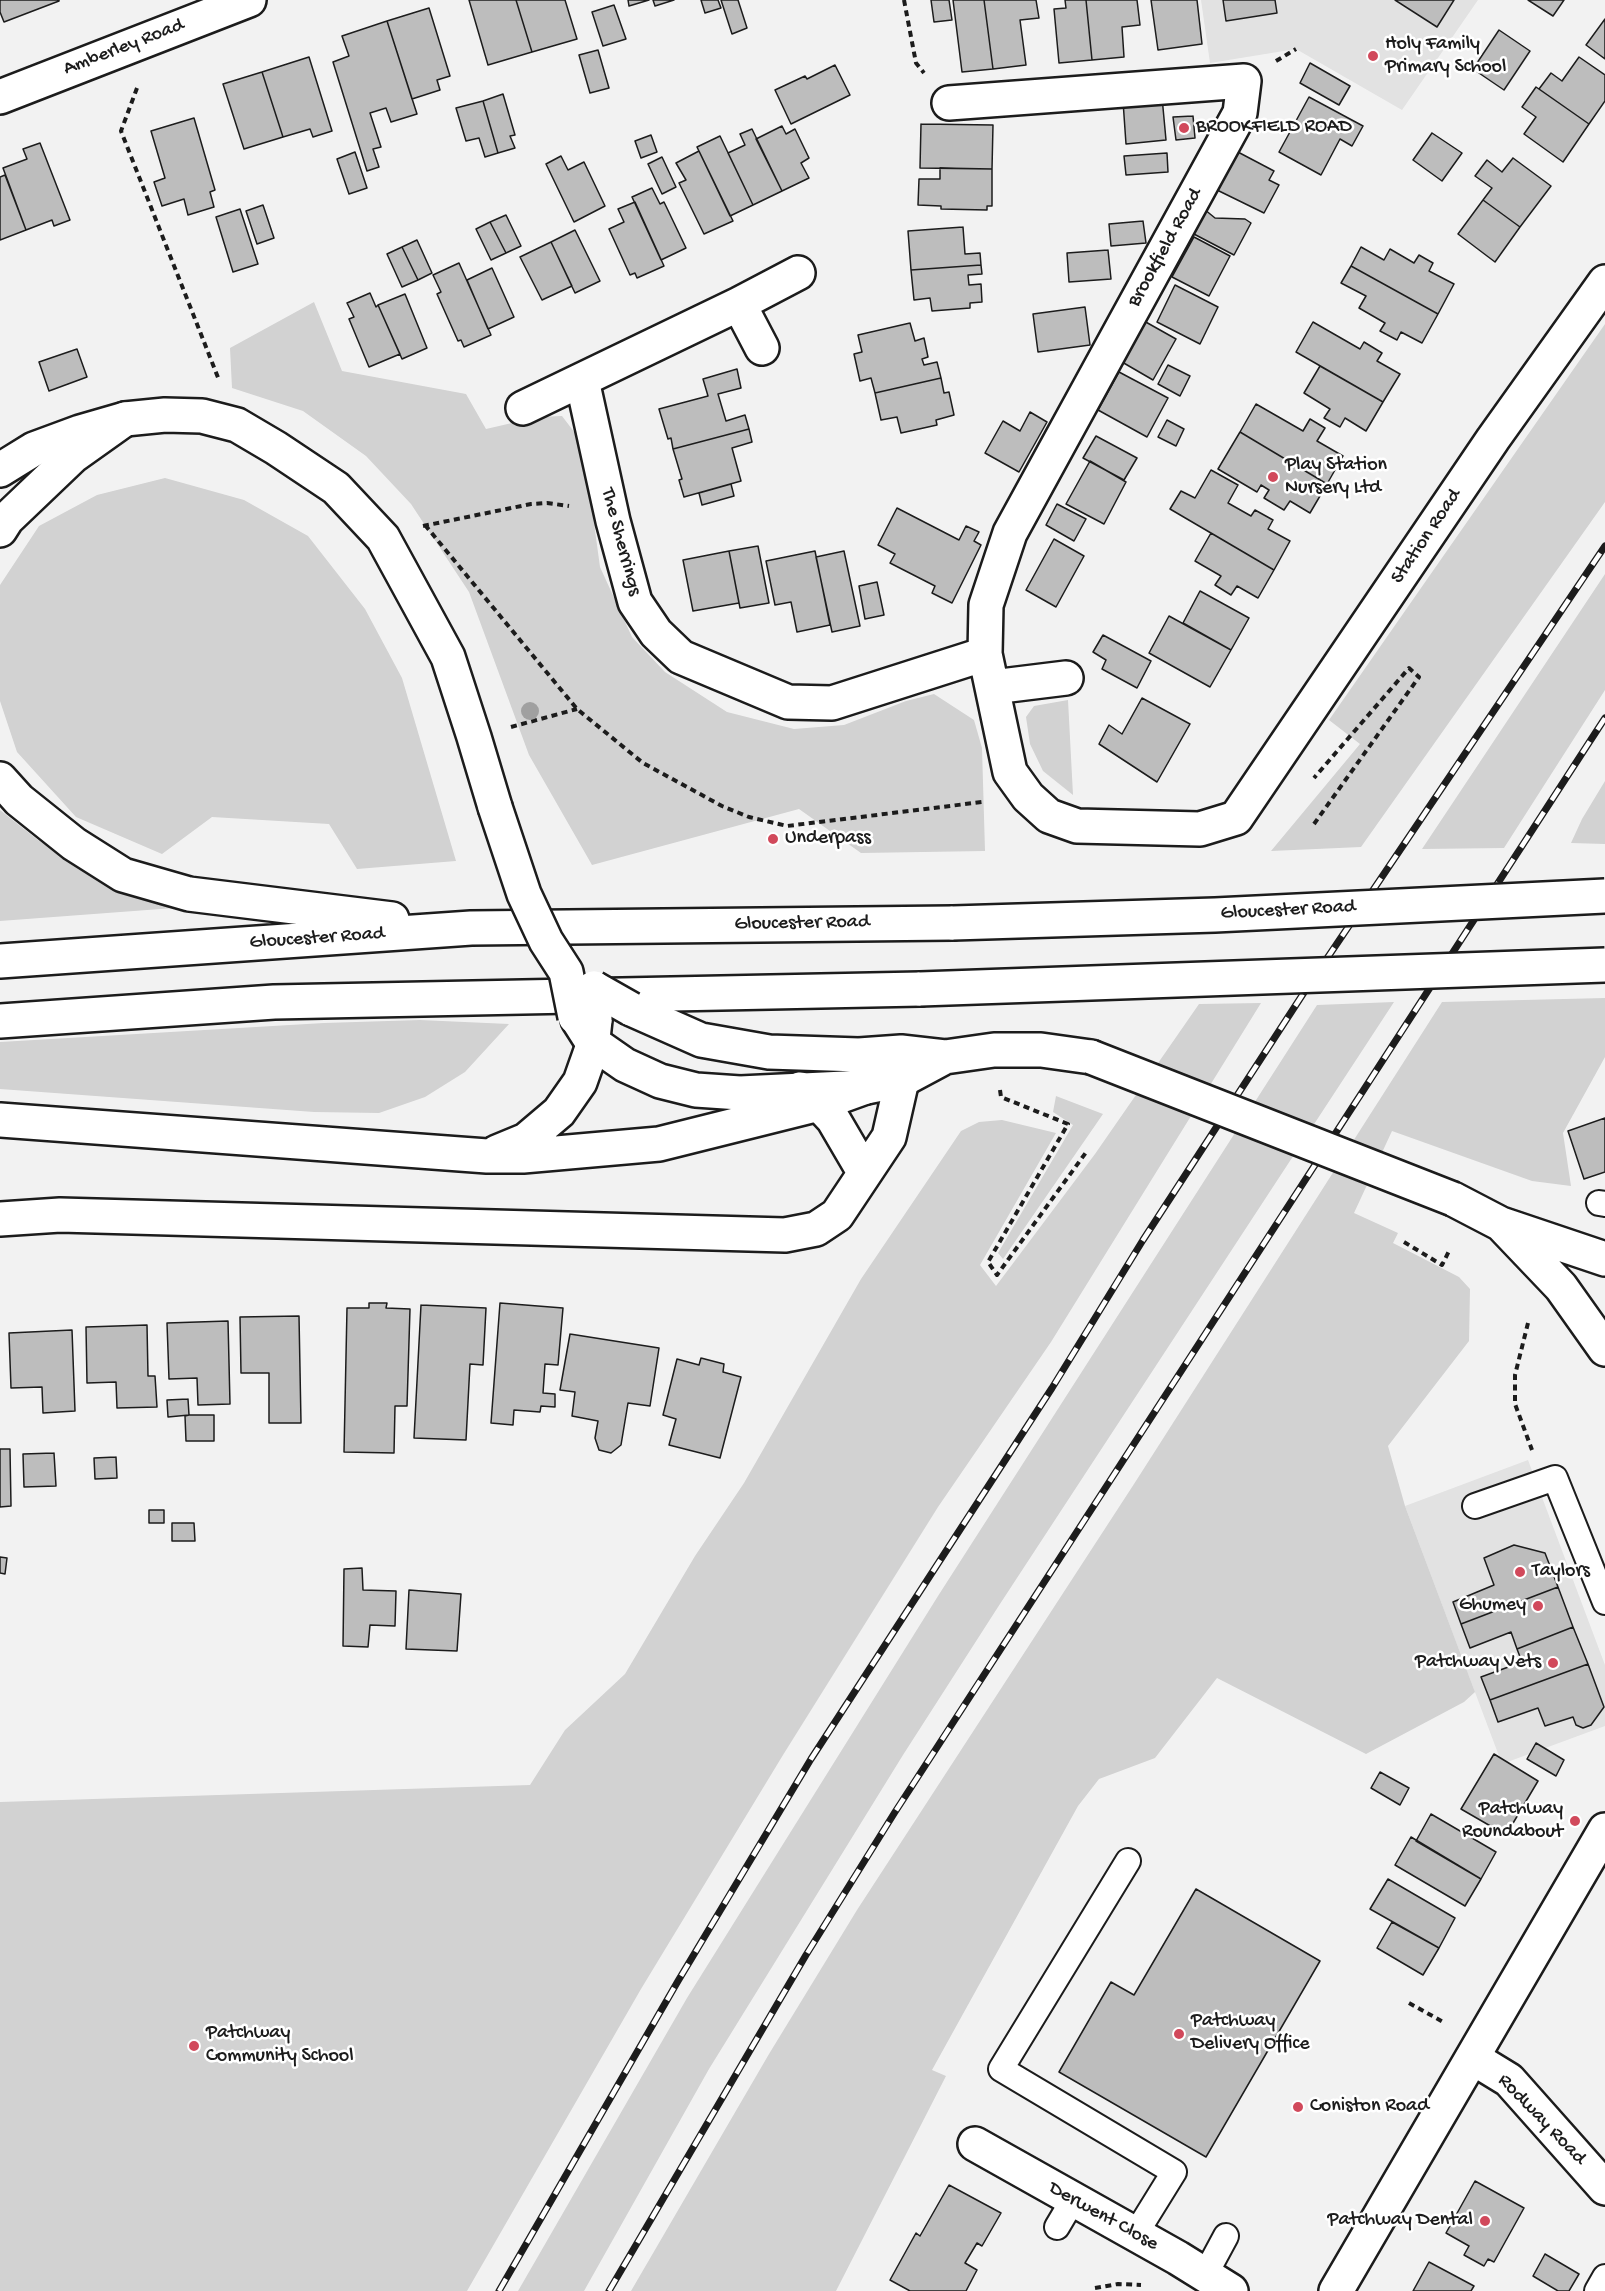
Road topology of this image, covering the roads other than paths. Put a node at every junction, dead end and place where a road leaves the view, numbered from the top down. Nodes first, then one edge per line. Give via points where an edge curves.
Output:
1 (249, 0) edge
2 (0, 97) edge
3 (949, 103) road end
4 (798, 273) dead end
5 (1605, 282) edge
6 (739, 304) junction
7 (762, 348) dead end
8 (582, 380) junction
9 (523, 408) dead end
10 (125, 419) junction
11 (0, 470) edge
12 (0, 530) edge
13 (985, 654) junction
14 (1066, 678) dead end
15 (993, 687) junction
16 (0, 779) edge
17 (1253, 794) joint
18 (1605, 896) edge
19 (471, 928) junction
20 (0, 961) edge
21 (1605, 965) edge
22 (589, 1017) junction
23 (0, 1021) edge
24 (945, 1057) junction
25 (902, 1080) junction
26 (809, 1096) junction
27 (0, 1120) edge
28 (487, 1156) junction
29 (864, 1172) junction
30 (0, 1219) edge
31 (1501, 1224) junction
32 (1605, 1259) edge
33 (1605, 1349) edge
34 (1475, 1506) dead end
35 (1605, 1602) edge
36 (1605, 1830) edge
37 (1128, 1861) dead end
38 (1473, 2058) junction
39 (975, 2144) dead end
40 (1605, 2188) edge
41 (1135, 2235) junction
42 (1226, 2236) dead end
43 (1605, 2277) edge
44 (1218, 2283) edge
45 (1336, 2291) edge
46 (1598, 2291) edge

1 - 2 street, Amberley Road
3 - 13 street, Brookfield Road via 1244,81 1240,113 1010,533 986,605
4 - 6 street
5 - 17 street, Station Road via 1493,439
6 - 7 street
6 - 8 street
8 - 9 street
8 - 13 street, The Sherrings via 635,602 656,633 681,657 788,702 832,704
10 - 11 street via 34,449
10 - 12 street via 73,456
10 - 22 street, bridge via 202,416 237,425 336,488 383,538 448,657 524,894
13 - 15 street, Brookfield Road
14 - 15 street
15 - 17 street, Brookfield Road via 1010,772 1028,797 1049,816 1077,826 1200,829 1236,818
16 - 19 street via 74,844 123,875 189,894
18 - 19 street, Gloucester Road, bridge via 953,923
19 - 20 street, Gloucester Road
21 - 23 street, bridge via 920,989 274,1002
22 - 24 street, bridge via 631,1009 701,1040 769,1052 901,1052
22 - 26 street via 624,1065 651,1077 696,1090
22 - 28 street via 580,1082 559,1112 526,1140
24 - 25 street
24 - 31 street, bridge via 994,1050 1041,1050 1090,1057 1453,1199
25 - 26 street
25 - 29 street via 889,1137
26 - 28 street via 659,1144
26 - 29 street via 833,1119
27 - 28 street
29 - 30 street via 837,1215 816,1230 785,1235 60,1215
31 - 32 street
31 - 33 street via 1561,1287
34 - 35 lane via 1555,1478
36 - 38 street
37 - 41 lane via 1000,2069 1174,2172
38 - 40 street, Rodway Road via 1509,2080
38 - 45 street
39 - 41 street, Derwent Close via 1065,2213
41 - 44 street, Derwent Close
42 - 44 lane
43 - 46 lane

